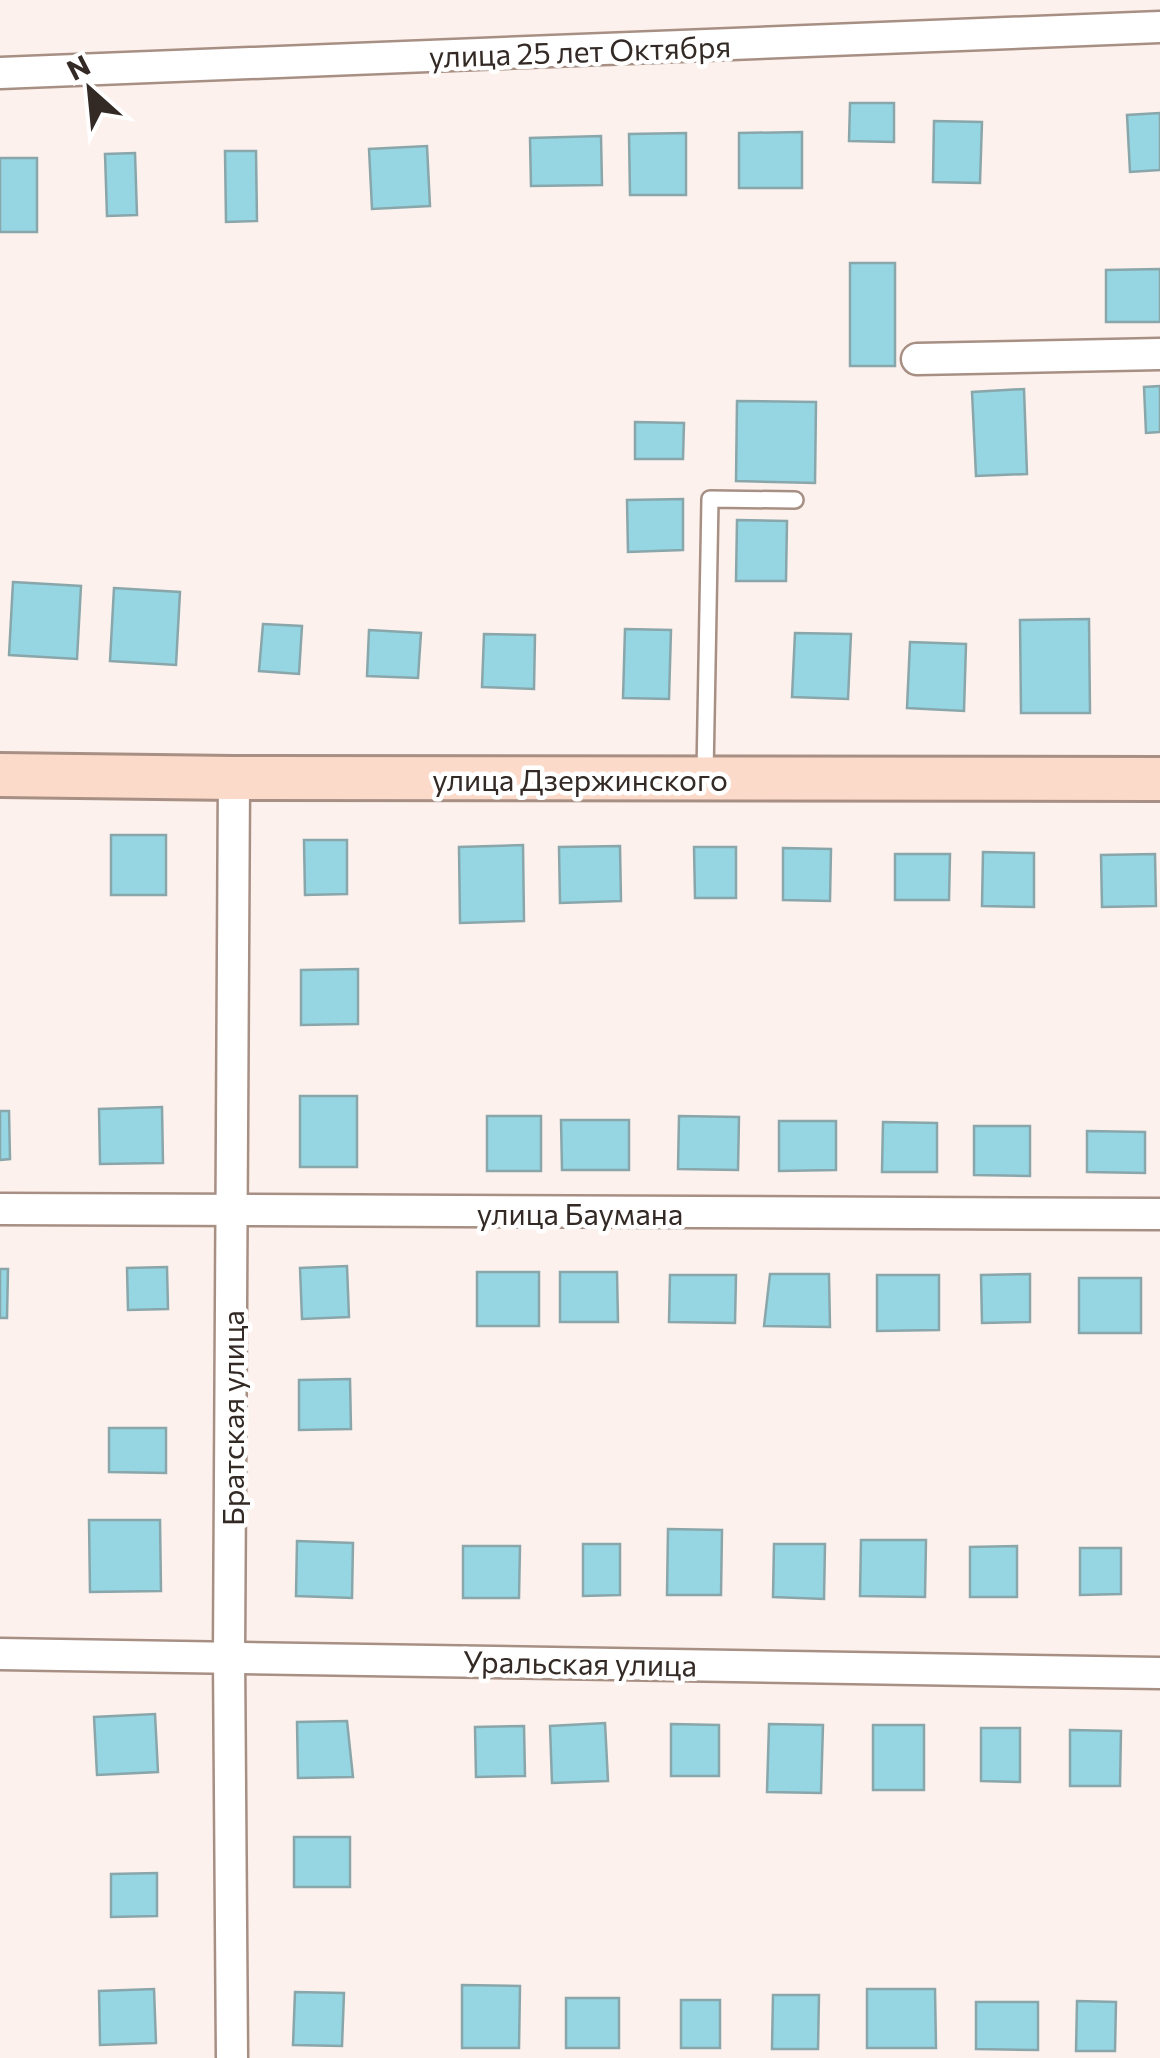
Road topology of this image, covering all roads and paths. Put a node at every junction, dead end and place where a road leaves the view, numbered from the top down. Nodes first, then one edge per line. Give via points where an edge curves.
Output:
1 (1160, 27) edge
2 (0, 73) edge
3 (1160, 354) edge
4 (917, 359) dead end
5 (795, 500) dead end
6 (0, 775) edge
7 (234, 778) junction
8 (705, 778) junction
9 (1160, 779) edge
10 (0, 1209) edge
11 (233, 1210) junction
12 (1160, 1214) edge
13 (0, 1654) edge
14 (229, 1656) junction
15 (1160, 1673) edge
16 (232, 2058) edge

1 - 2 street, улица 25 лет Октября
3 - 4 street
5 - 8 lane via 710,500
6 - 7 street, улица Дзержинского
7 - 8 street, улица Дзержинского
7 - 11 street, Братская улица
8 - 9 street, улица Дзержинского
10 - 11 street, улица Баумана
11 - 12 street, улица Баумана
11 - 14 street, Братская улица
13 - 14 street, Уральская улица
14 - 15 street, Уральская улица
14 - 16 street, Братская улица

